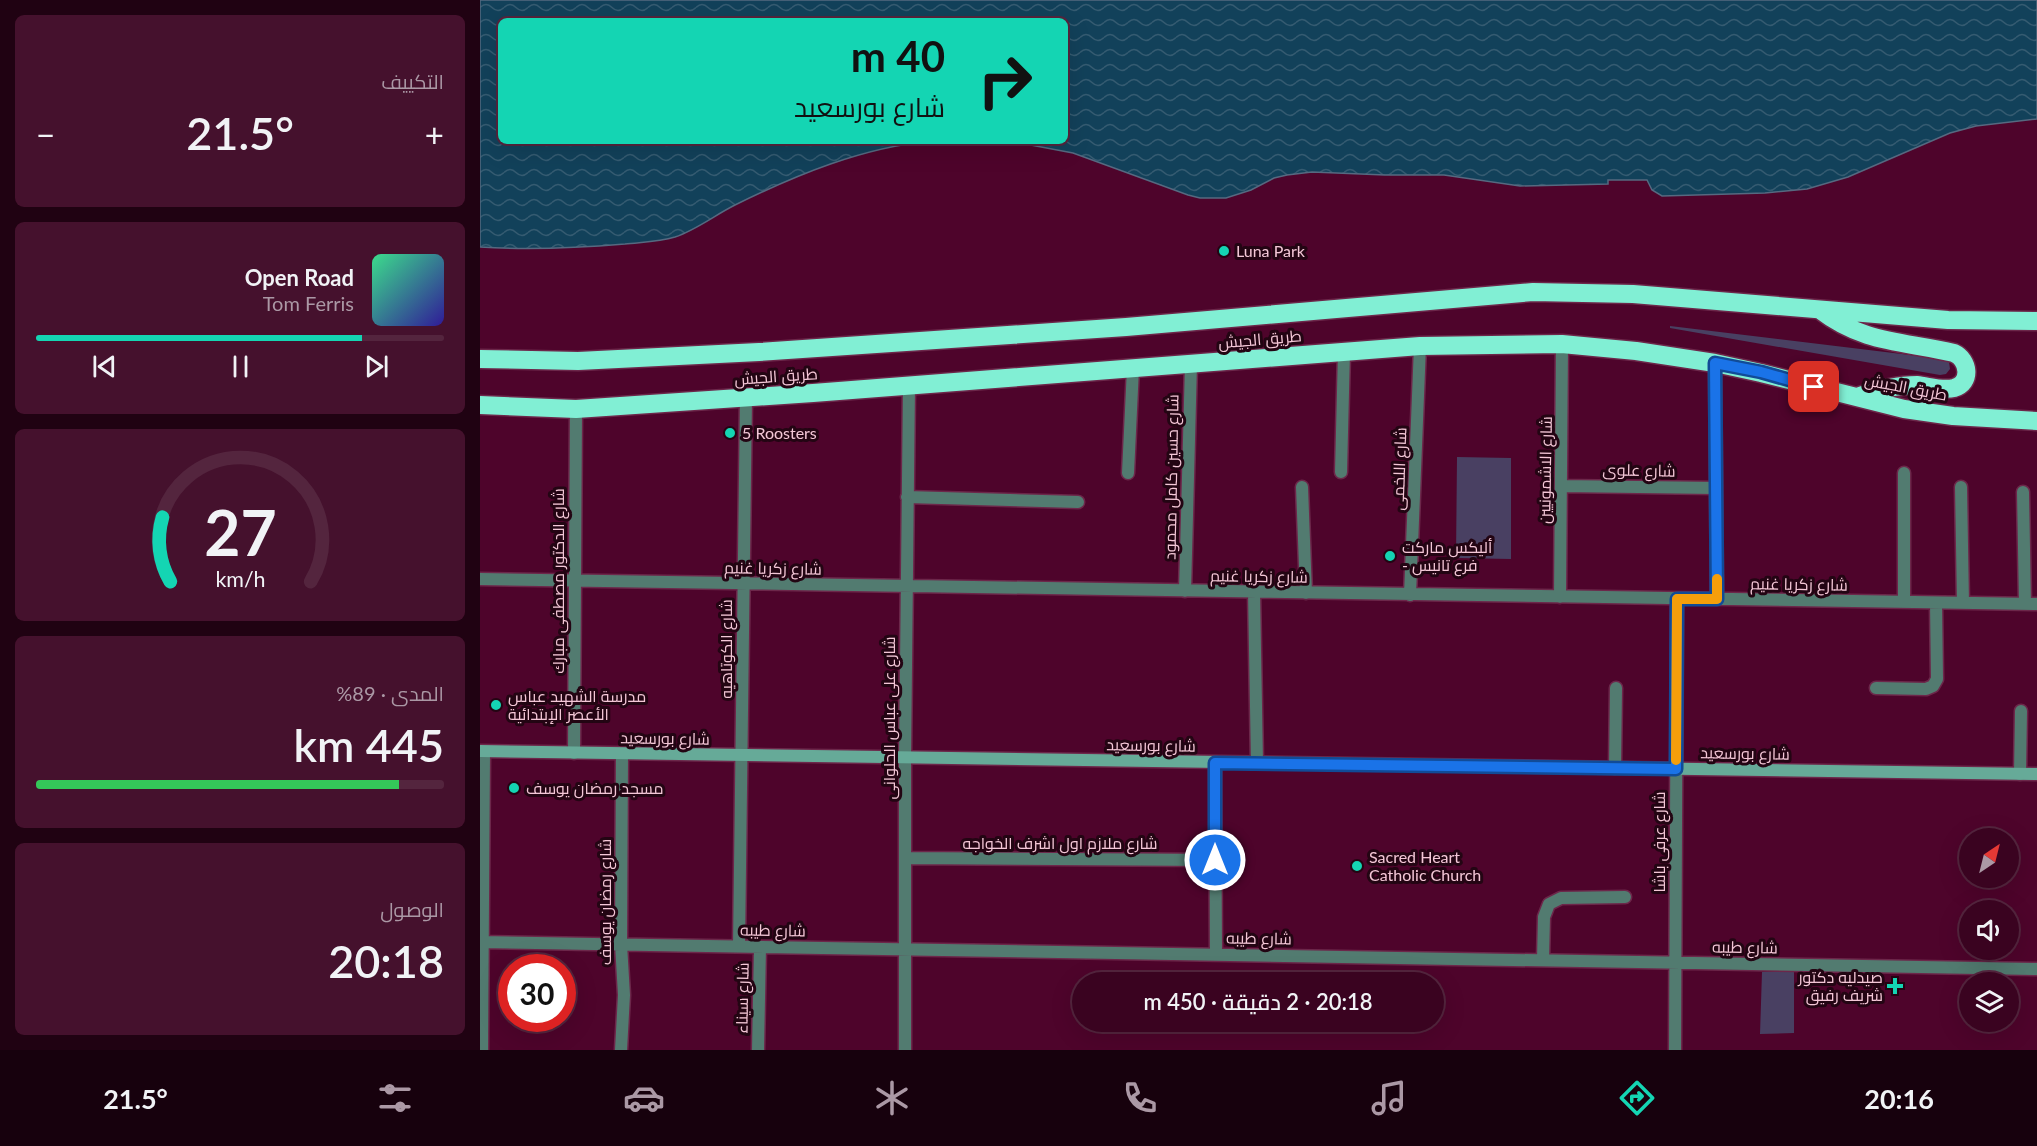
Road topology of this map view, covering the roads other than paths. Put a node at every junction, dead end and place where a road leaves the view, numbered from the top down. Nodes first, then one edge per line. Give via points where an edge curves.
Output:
1 (1820, 310) junction
2 (2037, 321) edge
3 (1562, 344) junction
4 (1420, 346) junction
5 (1344, 352) junction
6 (480, 359) edge
7 (1715, 363) junction
8 (1191, 364) junction
9 (1133, 368) junction
10 (909, 386) junction
11 (746, 398) junction
12 (1856, 398) junction
13 (480, 405) edge
14 (576, 409) junction
15 (2037, 421) edge
16 (1341, 472) dead end
17 (1128, 473) dead end
18 (1904, 473) dead end
19 (1561, 486) junction
20 (1302, 487) dead end
21 (1961, 487) dead end
22 (1716, 488) junction
23 (2023, 492) dead end
24 (907, 497) junction
25 (1078, 502) dead end
26 (480, 579) edge
27 (575, 581) junction
28 (743, 584) junction
29 (907, 586) junction
30 (1185, 591) junction
31 (1254, 592) junction
32 (1306, 593) junction
33 (1410, 595) junction
34 (1560, 597) junction
35 (1677, 599) junction
36 (1717, 599) junction
37 (1904, 602) junction
38 (1936, 603) junction
39 (1963, 603) junction
40 (2031, 604) edge
41 (1616, 688) dead end
42 (1876, 688) dead end
43 (2021, 711) dead end
44 (482, 752) edge
45 (574, 753) junction
46 (622, 754) junction
47 (742, 756) junction
48 (905, 758) junction
49 (1215, 763) junction
50 (1257, 763) junction
51 (1616, 768) junction
52 (1676, 769) junction
53 (2020, 774) junction
54 (2037, 774) edge
55 (905, 858) junction
56 (1215, 860) junction
57 (1625, 897) dead end
58 (482, 942) edge
59 (621, 945) junction
60 (739, 946) junction
61 (759, 947) junction
62 (904, 949) junction
63 (1216, 954) junction
64 (1543, 960) junction
65 (1676, 962) junction
66 (2037, 969) edge
67 (483, 1050) edge
68 (621, 1050) edge
69 (758, 1050) edge
70 (905, 1050) edge
71 (1675, 1050) edge

1 - 2 highway, طريق الجيش via 1948,320
1 - 6 highway, طريق الجيش via 1633,294 1533,292 1126,327 759,352 578,361
1 - 12 highway via 1856,332 1954,353 1966,364 1965,379 1956,387 1899,386
3 - 4 highway, طريق الجيش
3 - 7 highway, طريق الجيش
3 - 19 street, شارع الاشمونيين
4 - 5 highway, طريق الجيش
4 - 33 street, شارع اللخمى
5 - 8 highway, طريق الجيش
5 - 16 street
7 - 12 highway, طريق الجيش
7 - 22 street
8 - 9 highway, طريق الجيش
8 - 30 street, شارع حسين كامل محمود
9 - 10 highway, طريق الجيش
9 - 17 street
10 - 11 highway, طريق الجيش
10 - 24 street, شارع على عباس الحلوانى
11 - 14 highway, طريق الجيش
11 - 28 street, شارع الكوتاهيه
12 - 15 highway, طريق الجيش via 1953,416
13 - 14 highway, طريق الجيش
14 - 27 street, شارع الدكتور مصطفى مبارك
18 - 37 street
19 - 22 street, شارع علوى
19 - 34 street, شارع الاشمونيين
20 - 32 street
21 - 39 street
22 - 36 street
23 - 40 street
24 - 25 street
24 - 29 street, شارع على عباس الحلوانى
26 - 27 street, شارع زكريا غنيم
27 - 28 street, شارع زكريا غنيم
27 - 45 street, شارع الدكتور مصطفى مبارك
28 - 29 street, شارع زكريا غنيم
28 - 47 street, شارع الكوتاهيه
29 - 30 street, شارع زكريا غنيم
29 - 48 street, شارع على عباس الحلوانى
30 - 31 street, شارع زكريا غنيم
31 - 32 street, شارع زكريا غنيم
31 - 50 street
32 - 33 street, شارع زكريا غنيم
33 - 34 street, شارع زكريا غنيم
34 - 35 street, شارع زكريا غنيم
35 - 36 street, شارع زكريا غنيم
35 - 52 street, شارع عرفى باشا
36 - 37 street, شارع زكريا غنيم
37 - 38 street, شارع زكريا غنيم
38 - 39 street, شارع زكريا غنيم
38 - 42 street via 1933,686
39 - 40 street, شارع زكريا غنيم
41 - 51 street
43 - 53 street
44 - 45 main road, شارع بورسعيد
44 - 58 street
45 - 46 main road, شارع بورسعيد
46 - 47 main road, شارع بورسعيد
46 - 59 street, شارع رمضان يوسف
47 - 48 main road, شارع بورسعيد
47 - 60 street, شارع الكوتاهيه
48 - 49 main road, شارع بورسعيد
48 - 55 street, شارع على عباس الحلوانى
49 - 50 main road, شارع بورسعيد
49 - 56 street
50 - 51 main road, شارع بورسعيد
51 - 52 main road, شارع بورسعيد
52 - 53 main road, شارع بورسعيد
52 - 65 street, شارع عرفى باشا
53 - 54 main road, شارع بورسعيد
55 - 56 street, شارع ملازم اول اشرف الخواجه
55 - 62 street, شارع على عباس الحلوانى
56 - 63 street
57 - 64 street via 1561,898 1549,904 1544,917
58 - 59 street, شارع طيبه
58 - 67 street
59 - 60 street, شارع طيبه
59 - 68 street, شارع رمضان يوسف
60 - 61 street, شارع طيبه
61 - 62 street, شارع طيبه
61 - 69 street, شارع سيناء
62 - 63 street, شارع طيبه
62 - 70 street, شارع على عباس الحلوانى
63 - 64 street, شارع طيبه
64 - 65 street, شارع طيبه
65 - 66 street, شارع طيبه
65 - 71 street, شارع عرفى باشا

